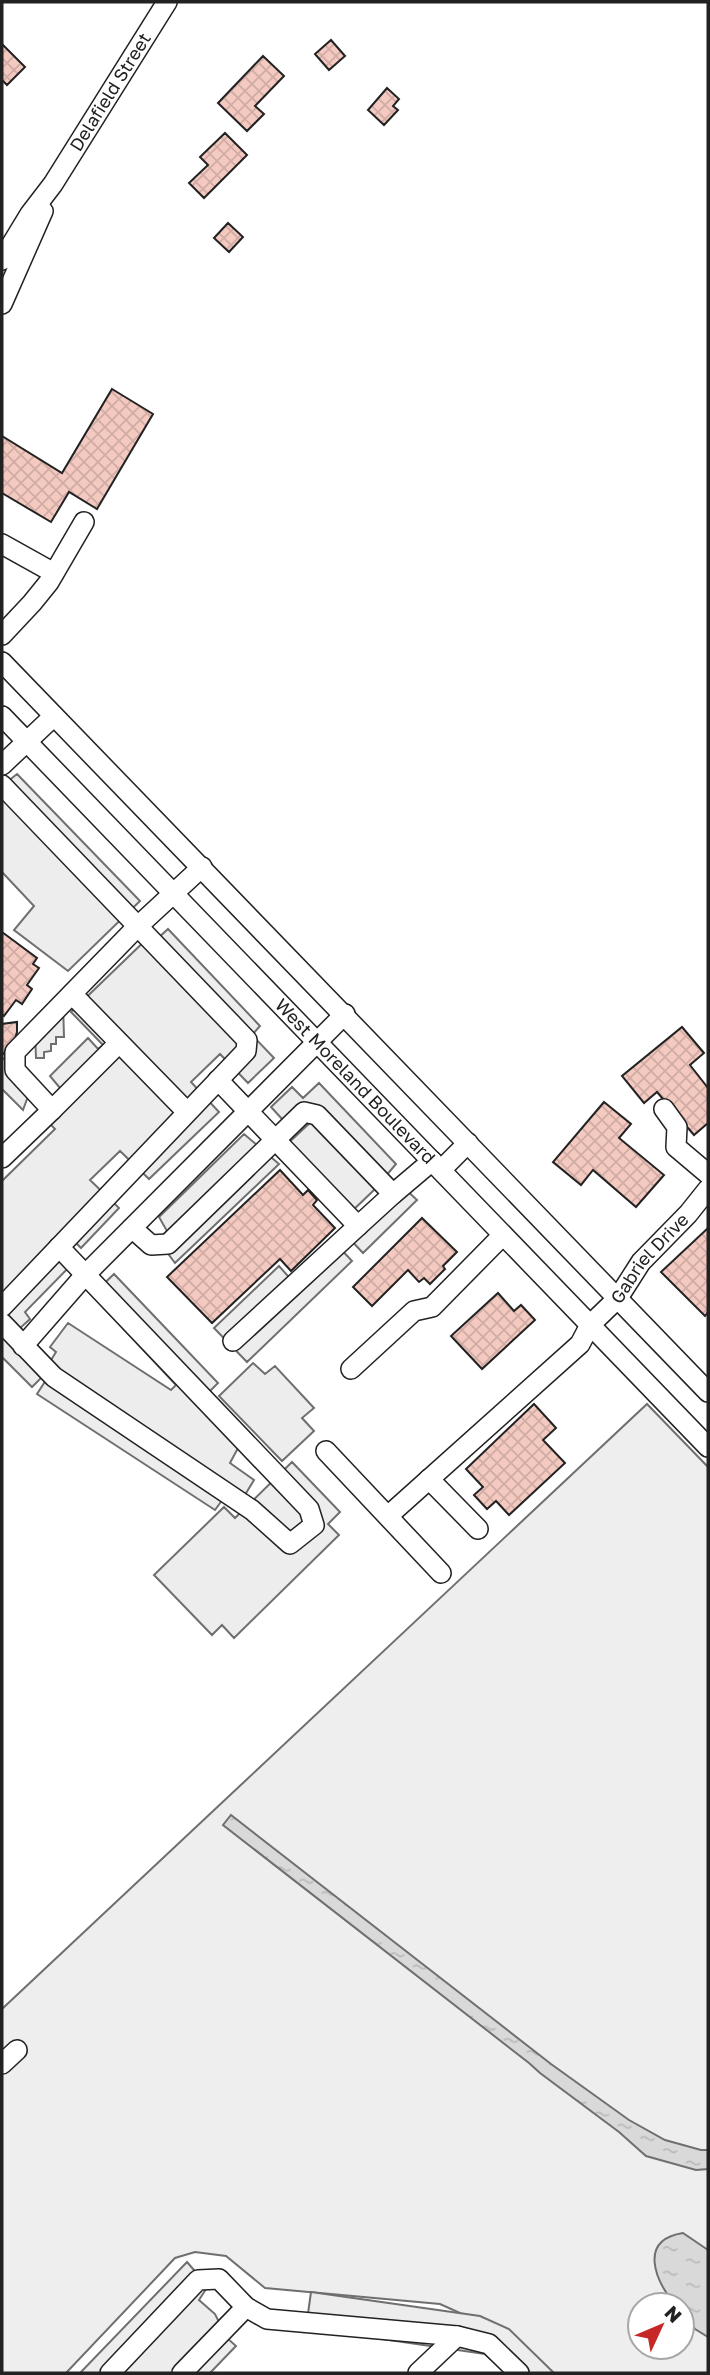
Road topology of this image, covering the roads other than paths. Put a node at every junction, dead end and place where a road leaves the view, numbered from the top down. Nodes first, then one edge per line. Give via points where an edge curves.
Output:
1 (167, 2) edge
2 (53, 184) junction
3 (2, 260) edge
4 (3, 297) edge
5 (84, 522) dead end
6 (2, 544) edge
7 (54, 573) junction
8 (2, 635) edge
9 (2, 662) edge
10 (2, 716) edge
11 (54, 716) junction
12 (27, 742) junction
13 (2, 765) edge
14 (2, 785) edge
15 (202, 867) junction
16 (174, 893) junction
17 (137, 926) junction
18 (72, 994) junction
19 (345, 1014) junction
20 (318, 1041) junction
21 (119, 1043) junction
22 (218, 1080) junction
23 (664, 1109) dead end
24 (52, 1110) junction
25 (249, 1111) junction
26 (187, 1112) junction
27 (276, 1139) junction
28 (468, 1143) junction
29 (2, 1158) edge
30 (436, 1166) junction
31 (708, 1174) edge
32 (708, 1189) edge
33 (393, 1194) junction
34 (358, 1226) junction
35 (132, 1228) junction
36 (503, 1235) junction
37 (59, 1247) junction
38 (85, 1275) junction
39 (618, 1298) junction
40 (2, 1307) edge
41 (2, 1323) edge
42 (590, 1325) junction
43 (233, 1341) dead end
44 (23, 1346) junction
45 (351, 1369) dead end
46 (708, 1392) edge
47 (708, 1447) edge
48 (327, 1451) dead end
49 (429, 1479) junction
50 (388, 1516) junction
51 (478, 1529) dead end
52 (441, 1573) dead end
53 (17, 2050) dead end
54 (2, 2064) edge
55 (246, 2307) junction
56 (457, 2336) junction
57 (110, 2373) edge
58 (182, 2373) edge
59 (418, 2373) edge
60 (519, 2373) edge

1 - 2 street, Delafield Street
2 - 3 street, Delafield Street
2 - 4 street, Delafield Street
5 - 7 street
6 - 7 street
7 - 8 street
9 - 11 street
10 - 12 street, West Moreland Boulevard
11 - 12 street
11 - 15 street
12 - 13 street
12 - 16 street, West Moreland Boulevard
14 - 17 street
15 - 16 street
15 - 19 street
16 - 17 street
16 - 20 street, West Moreland Boulevard
17 - 18 street
17 - 22 street via 247,1040 246,1051
18 - 21 street
18 - 24 street via 15,1052 15,1070
19 - 20 street
19 - 28 street
20 - 25 street
20 - 30 street, West Moreland Boulevard
21 - 24 street
21 - 26 street
22 - 25 street
22 - 26 street
23 - 31 street via 677,1127 676,1147
24 - 29 street
25 - 27 street
25 - 35 street
26 - 37 street
27 - 33 street via 304,1112 317,1115
27 - 34 street
27 - 35 street via 168,1244 151,1245
28 - 30 street
28 - 39 street
30 - 33 street
30 - 36 street, West Moreland Boulevard
32 - 39 street, Gabriel Drive via 640,1262
33 - 34 street
34 - 43 street
35 - 38 street
36 - 42 street, West Moreland Boulevard
36 - 45 street via 432,1307 414,1311
37 - 38 street
37 - 40 street
38 - 44 street
38 - 44 street via 309,1509 314,1525 290,1544 252,1510 54,1377
39 - 42 street, Gabriel Drive
39 - 46 street
41 - 44 street
42 - 47 street, West Moreland Boulevard
42 - 49 street, Gabriel Drive via 580,1344
48 - 50 street
49 - 50 street, Gabriel Drive
49 - 51 street
50 - 52 street
53 - 54 street
55 - 56 street via 267,2319
55 - 57 street via 219,2279 198,2280
55 - 58 street
56 - 59 street
56 - 60 street via 489,2344

